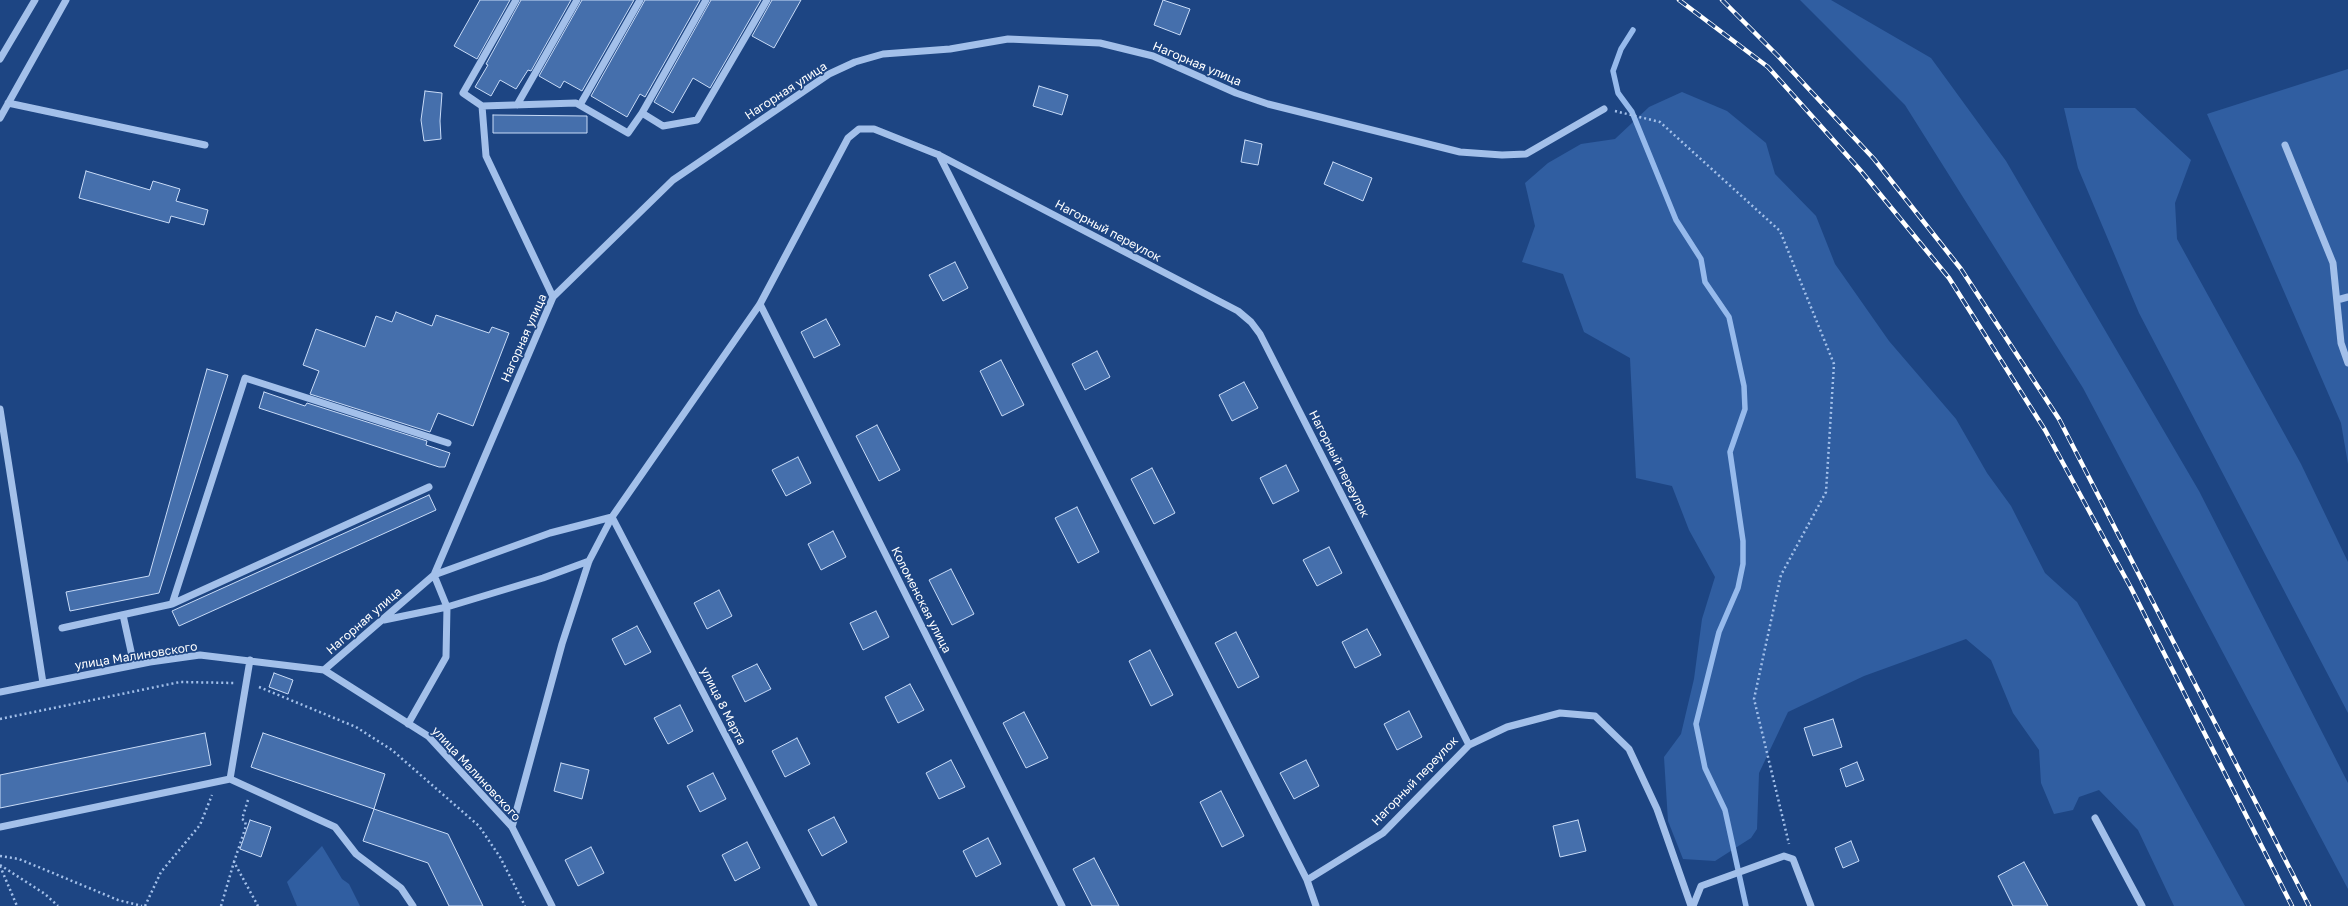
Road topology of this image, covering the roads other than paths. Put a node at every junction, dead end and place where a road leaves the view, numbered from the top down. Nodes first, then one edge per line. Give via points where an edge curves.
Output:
1 (35, 0) edge
2 (66, 0) edge
3 (516, 0) edge
4 (577, 0) edge
5 (640, 0) edge
6 (706, 0) edge
7 (767, 0) edge
8 (0, 59) edge
9 (8, 103) junction
10 (517, 105) junction
11 (580, 105) junction
12 (482, 106) junction
13 (1604, 109) road end
14 (642, 113) junction
15 (0, 118) edge
16 (205, 145) dead end
17 (2285, 145) dead end
18 (939, 155) junction
19 (2348, 296) edge
20 (553, 297) junction
21 (2337, 300) junction
22 (760, 304) junction
23 (2348, 363) edge
24 (0, 409) edge
25 (448, 443) dead end
26 (429, 487) dead end
27 (612, 517) junction
28 (590, 561) junction
29 (434, 575) junction
30 (172, 604) junction
31 (447, 607) junction
32 (124, 615) junction
33 (381, 620) junction
34 (62, 628) dead end
35 (250, 660) junction
36 (134, 665) junction
37 (324, 670) junction
38 (43, 683) junction
39 (0, 692) edge
40 (408, 724) junction
41 (1469, 745) junction
42 (230, 779) junction
43 (2095, 818) dead end
44 (0, 827) edge
45 (512, 827) junction
46 (1307, 880) junction
47 (413, 906) edge
48 (552, 906) edge
49 (814, 906) edge
50 (1062, 906) edge
51 (1316, 906) edge
52 (1692, 906) edge
53 (1811, 906) edge
54 (2142, 906) edge

1 - 8 street
2 - 9 street
3 - 12 street via 463,93
4 - 10 street
5 - 11 street
6 - 14 street
7 - 14 street via 697,120 663,126
9 - 15 street
9 - 16 street
10 - 11 street via 576,102
10 - 12 street
11 - 14 street via 628,133
12 - 20 street via 486,156
13 - 20 street, Нагорная улица via 1526,154 1460,152 1268,104 1236,93 1153,56 1100,43 1008,39 950,49 883,54 855,62 829,74 673,180
17 - 21 street via 2333,263
18 - 22 street, Нагорный переулок via 874,129 859,129 848,138
18 - 41 street, Нагорный переулок via 1231,308 1251,322 1260,334
18 - 46 street
19 - 21 street
20 - 29 street, Нагорная улица
21 - 23 street via 2342,343
22 - 27 street
22 - 50 street, Коломенская улица
24 - 38 street
25 - 30 street via 246,378
26 - 30 street
27 - 28 street
27 - 29 street via 550,533
27 - 49 street, улица 8 Марта
28 - 31 street
28 - 45 street via 562,644
29 - 31 street
29 - 33 street, Нагорная улица
30 - 32 street
31 - 33 street
31 - 40 street via 446,657
32 - 34 street
32 - 36 street
33 - 37 street, Нагорная улица
35 - 36 street, улица Малиновского via 200,655
35 - 37 street, улица Малиновского
35 - 42 street
36 - 38 street, улица Малиновского
37 - 40 street, улица Малиновского
38 - 39 street, улица Малиновского
40 - 45 street, улица Малиновского via 428,736
41 - 46 street, Нагорный переулок via 1383,833
41 - 52 street via 1507,727 1560,713 1595,716 1629,749 1657,809
42 - 44 street
42 - 47 street via 335,827 356,854 401,888
43 - 54 street
45 - 48 street, улица Малиновского
46 - 51 street
52 - 53 street via 1701,886 1784,856 1793,859

